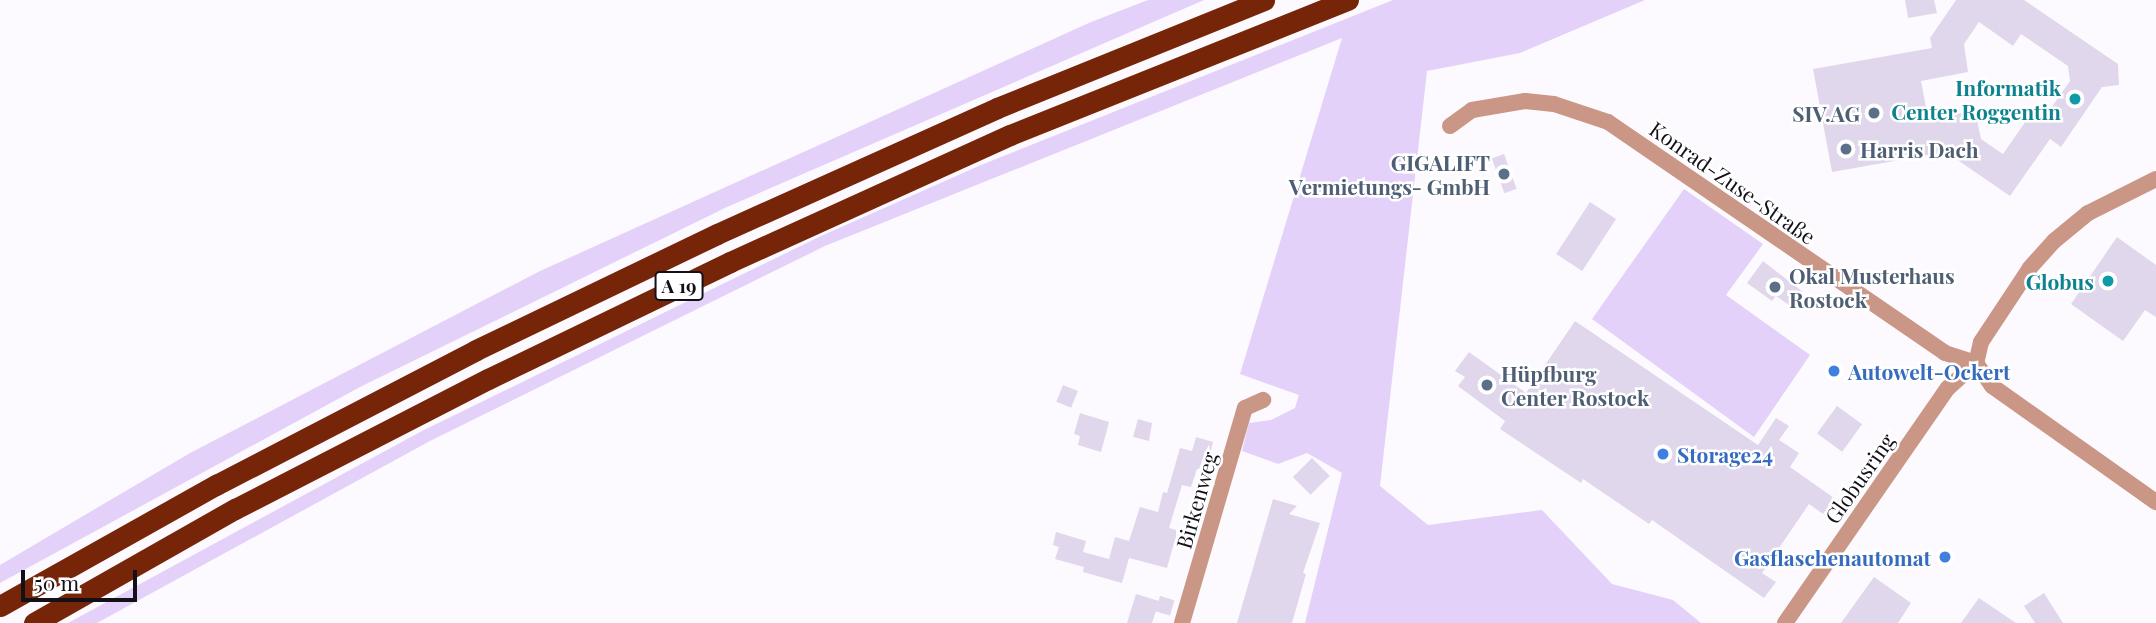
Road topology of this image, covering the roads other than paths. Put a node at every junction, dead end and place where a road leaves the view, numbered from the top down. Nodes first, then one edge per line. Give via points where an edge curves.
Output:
1 (1264, 0) edge
2 (1348, 0) edge
3 (1450, 126) dead end
4 (2156, 178) edge
5 (1977, 358) junction
6 (1262, 400) dead end
7 (2156, 502) edge
8 (0, 606) edge
9 (34, 623) edge
10 (1182, 623) edge
11 (1785, 623) edge

1 - 8 highway, A 19 via 997,108 620,280 216,485
2 - 9 highway, A 19 via 1010,135 730,261 259,497
3 - 5 street, Konrad-Zuse-Straße via 1472,110 1525,101 1554,104 1608,122 1945,353
4 - 5 street, Globusring via 2088,213 2054,241 2030,268
5 - 7 street via 1992,386
5 - 11 street, Globusring via 1948,388
6 - 10 street, Birkenweg via 1245,408

